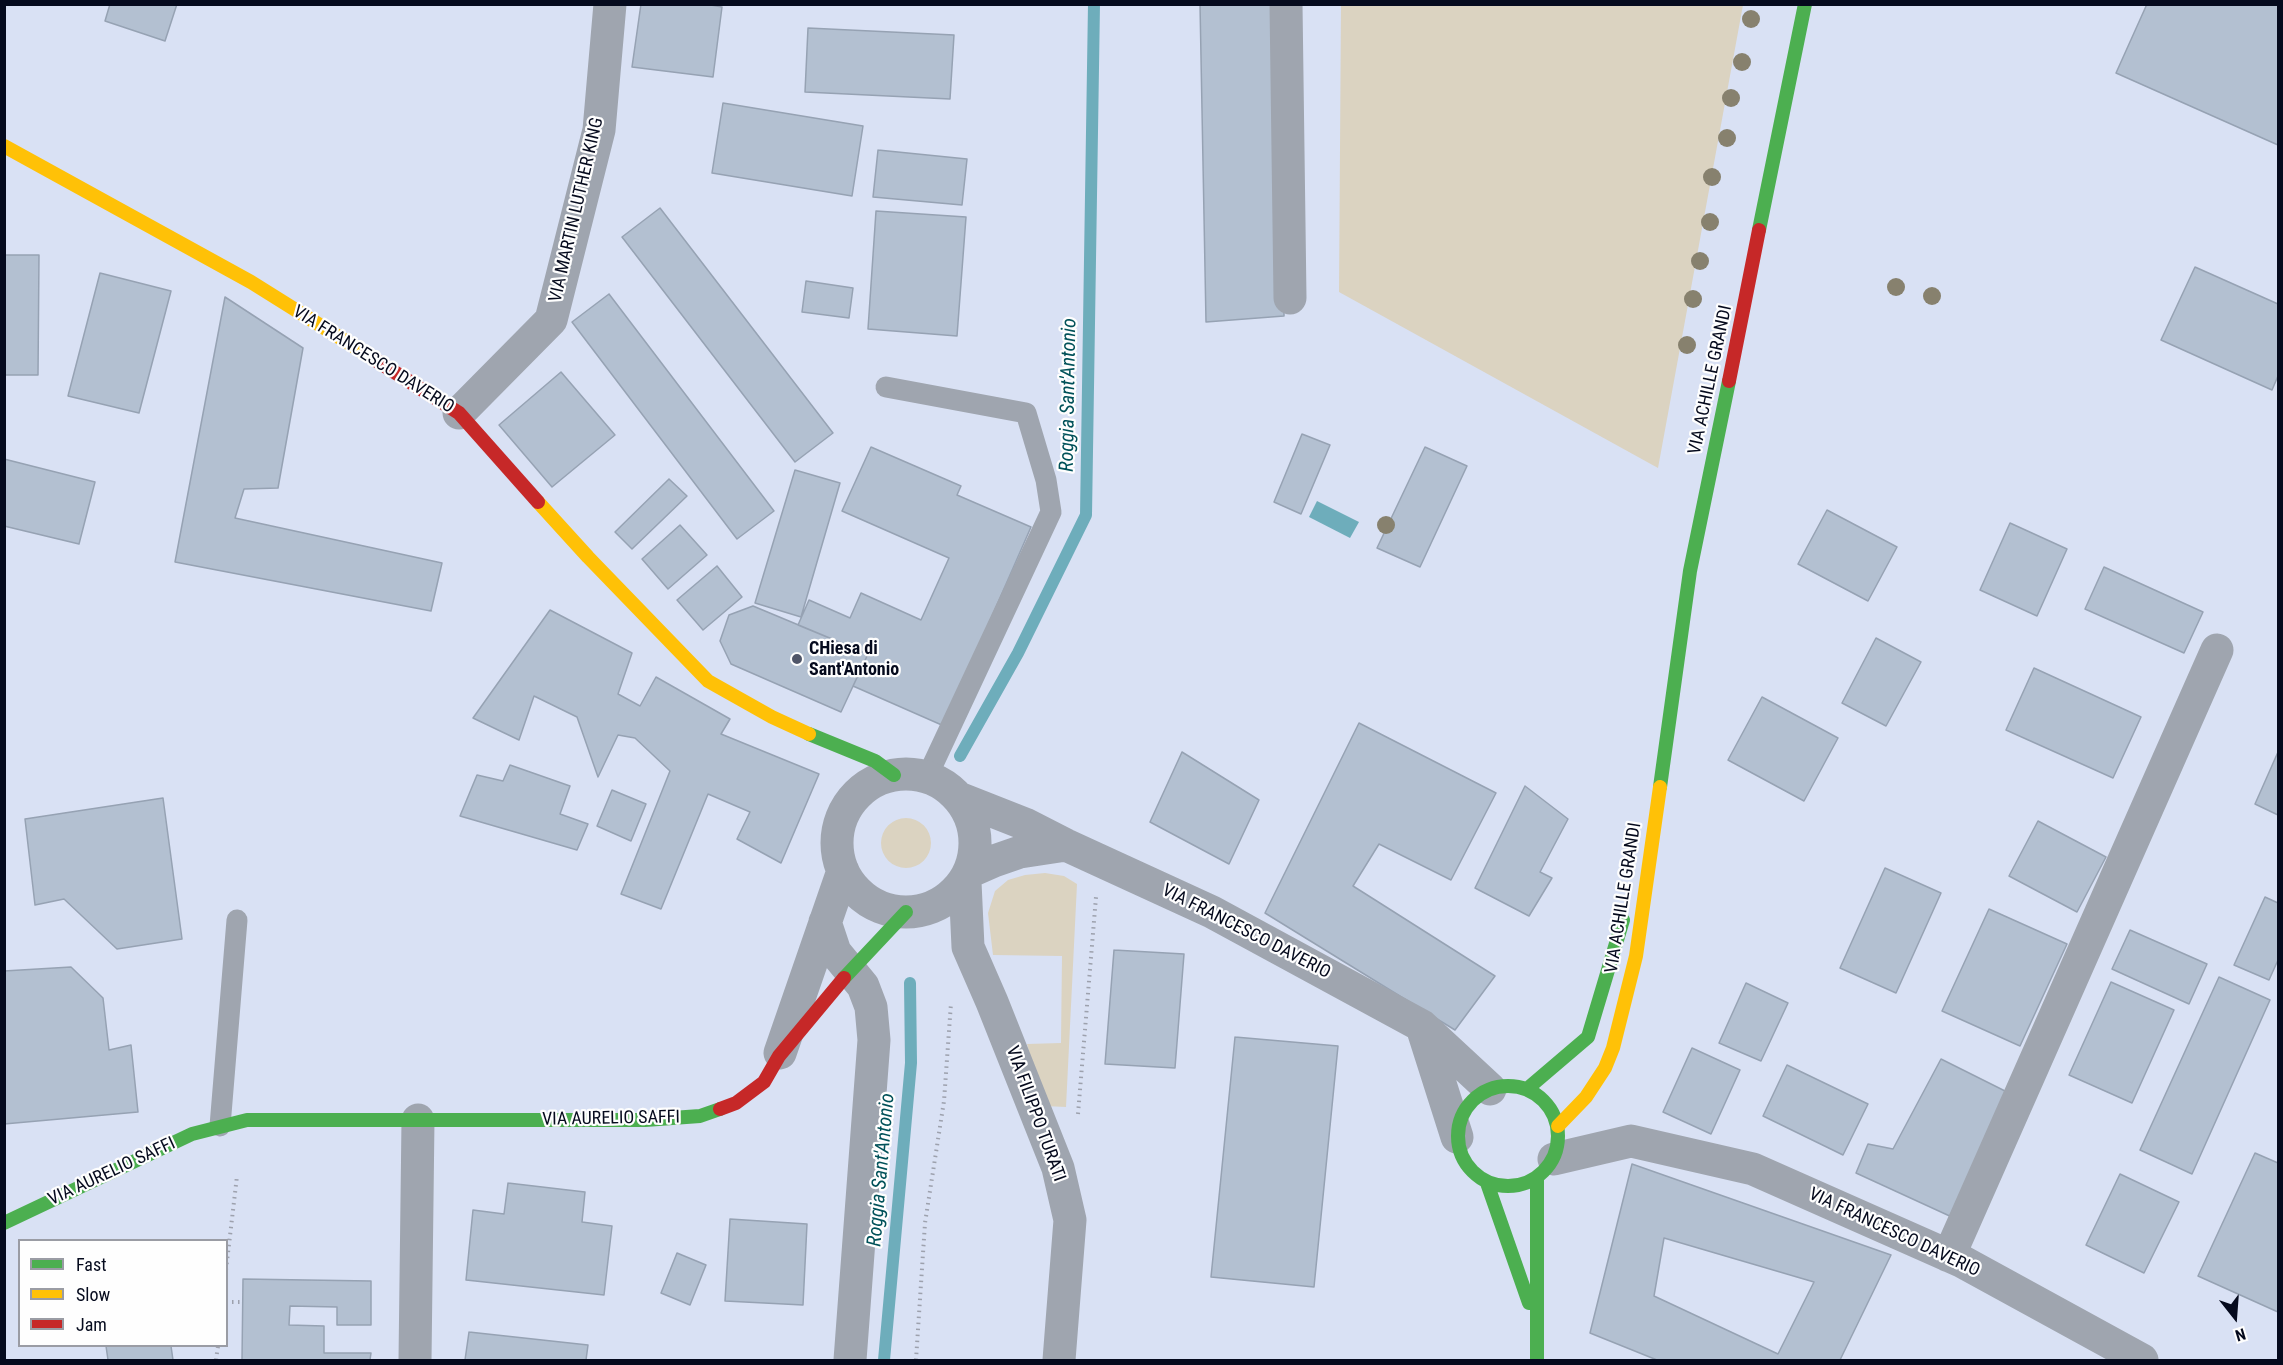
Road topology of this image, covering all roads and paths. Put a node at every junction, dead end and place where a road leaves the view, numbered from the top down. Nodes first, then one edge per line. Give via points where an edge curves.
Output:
1 (610, 4) edge
2 (1286, 4) edge
3 (1805, 4) edge
4 (4, 146) edge
5 (1290, 298) dead end
6 (886, 387) dead end
7 (459, 413) junction
8 (2217, 650) dead end
9 (833, 745) junction
10 (1662, 764) junction
11 (894, 775) junction
12 (927, 777) junction
13 (854, 797) junction
14 (959, 798) junction
15 (1066, 845) junction
16 (1099, 860) junction
17 (843, 871) junction
18 (967, 877) junction
19 (1634, 877) dead end
20 (914, 911) junction
21 (1625, 911) dead end
22 (237, 920) dead end
23 (825, 922) junction
24 (968, 948) junction
25 (849, 971) junction
26 (952, 999) dead end
27 (1422, 1026) junction
28 (779, 1056) junction
29 (1490, 1089) junction
30 (1527, 1089) junction
31 (1078, 1115) dead end
32 (418, 1120) junction
33 (220, 1126) junction
34 (1558, 1126) junction
35 (1457, 1137) junction
36 (1631, 1140) junction
37 (1545, 1169) junction
38 (237, 1176) dead end
39 (1487, 1183) junction
40 (4, 1223) edge
41 (228, 1253) edge
42 (1949, 1256) junction
43 (228, 1302) edge
44 (243, 1302) dead end
45 (1537, 1327) junction
46 (415, 1360) edge
47 (850, 1360) edge
48 (916, 1360) edge
49 (1059, 1360) edge
50 (1537, 1360) edge
51 (2142, 1360) edge

1 - 7 street, VIA MARTIN LUTHER KING via 599,130 551,320
2 - 5 street
3 - 10 main road, VIA ACHILLE GRANDI via 1690,572
4 - 7 main road, VIA FRANCESCO DAVERIO via 251,282
6 - 12 lane via 1026,413 1046,480 1051,513
7 - 9 main road, VIA FRANCESCO DAVERIO via 588,557 708,681
8 - 42 street
9 - 11 main road, VIA FRANCESCO DAVERIO via 875,761
9 - 13 street via 851,777
10 - 19 main road, VIA ACHILLE GRANDI
10 - 34 main road, VIA ACHILLE GRANDI via 1636,956 1613,1048 1586,1097
11 - 12 street
11 - 13 street via 873,783
12 - 14 street
13 - 17 street via 838,833 837,852
14 - 15 street, VIA FRANCESCO DAVERIO
14 - 18 street via 975,834 975,853
15 - 16 street, VIA FRANCESCO DAVERIO
15 - 18 street via 1020,852
16 - 27 street, VIA FRANCESCO DAVERIO via 1212,912
16 - 31 path
17 - 20 street via 868,900 886,909
17 - 23 street, VIA AURELIO SAFFI
18 - 20 street via 954,895
18 - 24 street, VIA FILIPPO TURATI
20 - 24 street, VIA FILIPPO TURATI via 945,923
20 - 25 main road, VIA AURELIO SAFFI
21 - 30 main road, VIA ACHILLE GRANDI via 1588,1037
22 - 33 lane
23 - 25 street via 835,952
23 - 28 street, VIA AURELIO SAFFI
24 - 49 street, VIA FILIPPO TURATI via 1058,1168 1070,1220
25 - 28 main road, VIA AURELIO SAFFI
25 - 47 street via 863,986 871,1007 874,1041
26 - 48 path via 944,1101 925,1223
27 - 29 street, VIA FRANCESCO DAVERIO
27 - 35 street
28 - 32 main road, VIA AURELIO SAFFI via 764,1082 736,1103 700,1116 645,1120
29 - 30 main road
29 - 35 main road via 1467,1108
30 - 34 main road via 1545,1101
32 - 33 main road, VIA AURELIO SAFFI via 278,1119
32 - 46 street
33 - 40 main road, VIA AURELIO SAFFI via 192,1134
34 - 36 street, VIA FRANCESCO DAVERIO
34 - 37 main road via 1559,1141
35 - 39 main road via 1467,1167
36 - 37 street, VIA FRANCESCO DAVERIO
36 - 42 street, VIA FRANCESCO DAVERIO via 1753,1169
37 - 39 main road via 1509,1187
37 - 45 main road
38 - 41 path
39 - 45 main road
42 - 51 street, VIA FRANCESCO DAVERIO
43 - 44 path
45 - 50 main road

